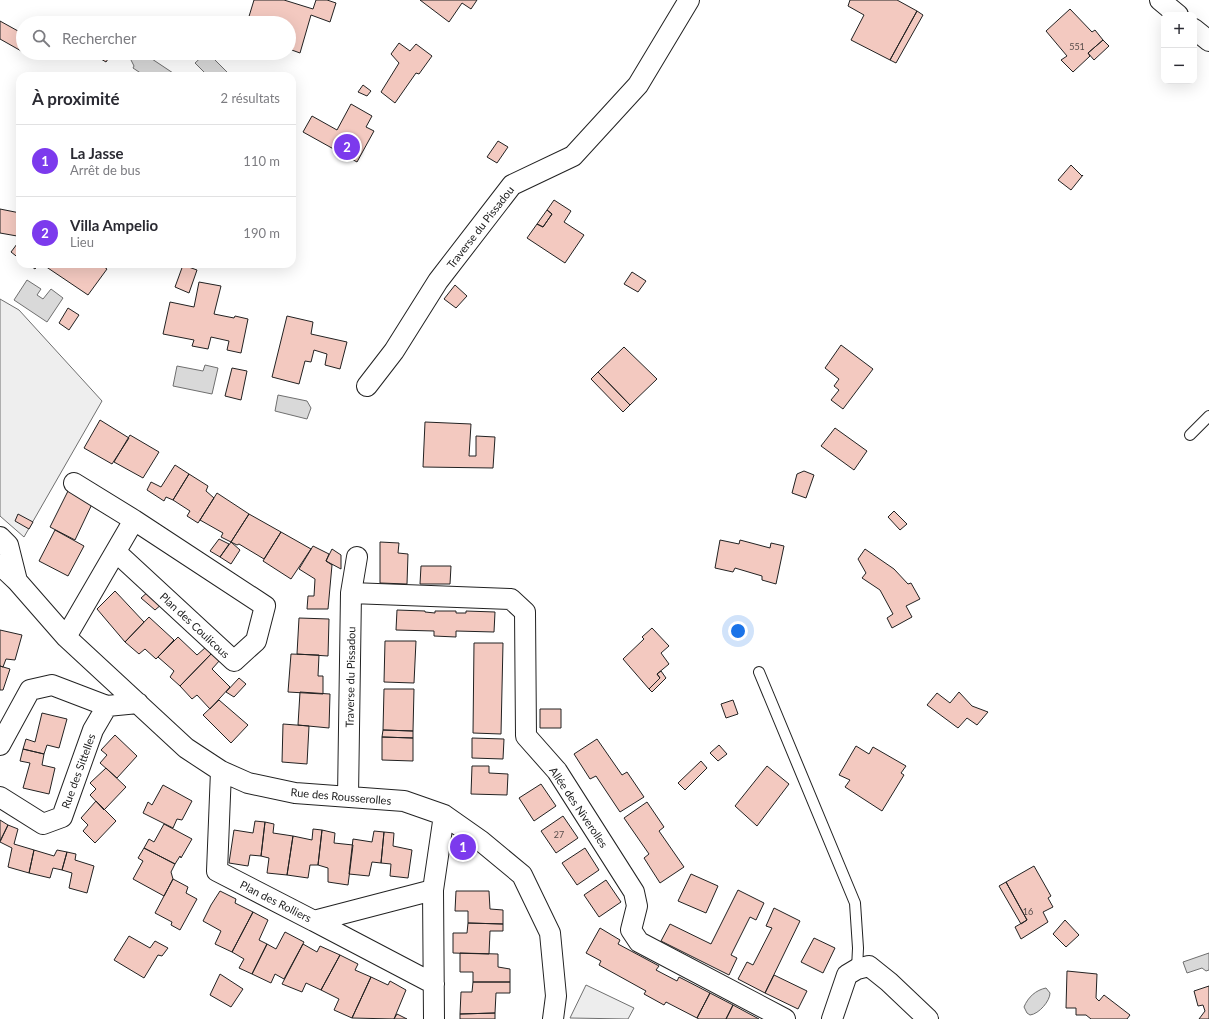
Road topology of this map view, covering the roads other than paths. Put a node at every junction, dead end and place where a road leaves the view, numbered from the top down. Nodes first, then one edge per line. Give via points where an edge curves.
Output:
1 (689, 0) edge
2 (1160, 0) edge
3 (1174, 12) edge
4 (1197, 31) edge
5 (1209, 41) edge
6 (367, 386) dead end
7 (1209, 416) edge
8 (1190, 435) dead end
9 (74, 483) dead end
10 (134, 520) junction
11 (0, 537) edge
12 (116, 552) junction
13 (357, 558) dead end
14 (0, 565) edge
15 (17, 581) junction
16 (351, 593) junction
17 (66, 637) junction
18 (758, 672) dead end
19 (138, 703) junction
20 (106, 706) junction
21 (0, 745) edge
22 (221, 771) junction
23 (348, 796) junction
24 (0, 797) edge
25 (444, 815) junction
26 (433, 890) junction
27 (314, 921) junction
28 (857, 969) junction
29 (434, 984) junction
30 (434, 1019) edge
31 (553, 1019) edge
32 (785, 1019) edge
33 (832, 1019) edge
34 (928, 1019) edge

1 - 6 street, Traverse du Pissadou via 638,85 573,156 512,185 438,281 394,351
2 - 3 street
4 - 5 street
7 - 8 lane
9 - 10 street, Plan des Coulicous
10 - 12 street
10 - 12 street, Plan des Coulicous via 264,606 256,641 234,661
11 - 15 street, Rue des Rousserolles via 8,545
12 - 17 street
13 - 16 street, Traverse du Pissadou
14 - 15 street, Rue des Rousserolles
15 - 17 street, Rue des Rousserolles
16 - 23 street, Traverse du Pissadou
16 - 32 street, Allée des Niverolles via 511,599 526,612 526,736 558,771 634,892 637,906 631,930 639,942
17 - 19 street, Rue des Rousserolles
18 - 28 lane via 855,903
19 - 20 street
19 - 22 street, Rue des Rousserolles via 186,748
20 - 21 street via 52,685 30,690
20 - 24 street, Rue des Sittelles via 93,730 62,817 43,824
22 - 23 street, Rue des Rousserolles via 248,783 295,793
22 - 27 street, Plan des Rolliers via 217,871
23 - 25 street, Rue des Rousserolles via 404,800
25 - 26 street
25 - 31 street, Rue des Rousserolles via 522,875 550,933 556,996
26 - 27 street, Plan des Rolliers
26 - 29 street
27 - 29 street
28 - 33 street via 847,975
28 - 34 street via 869,966
29 - 30 street

